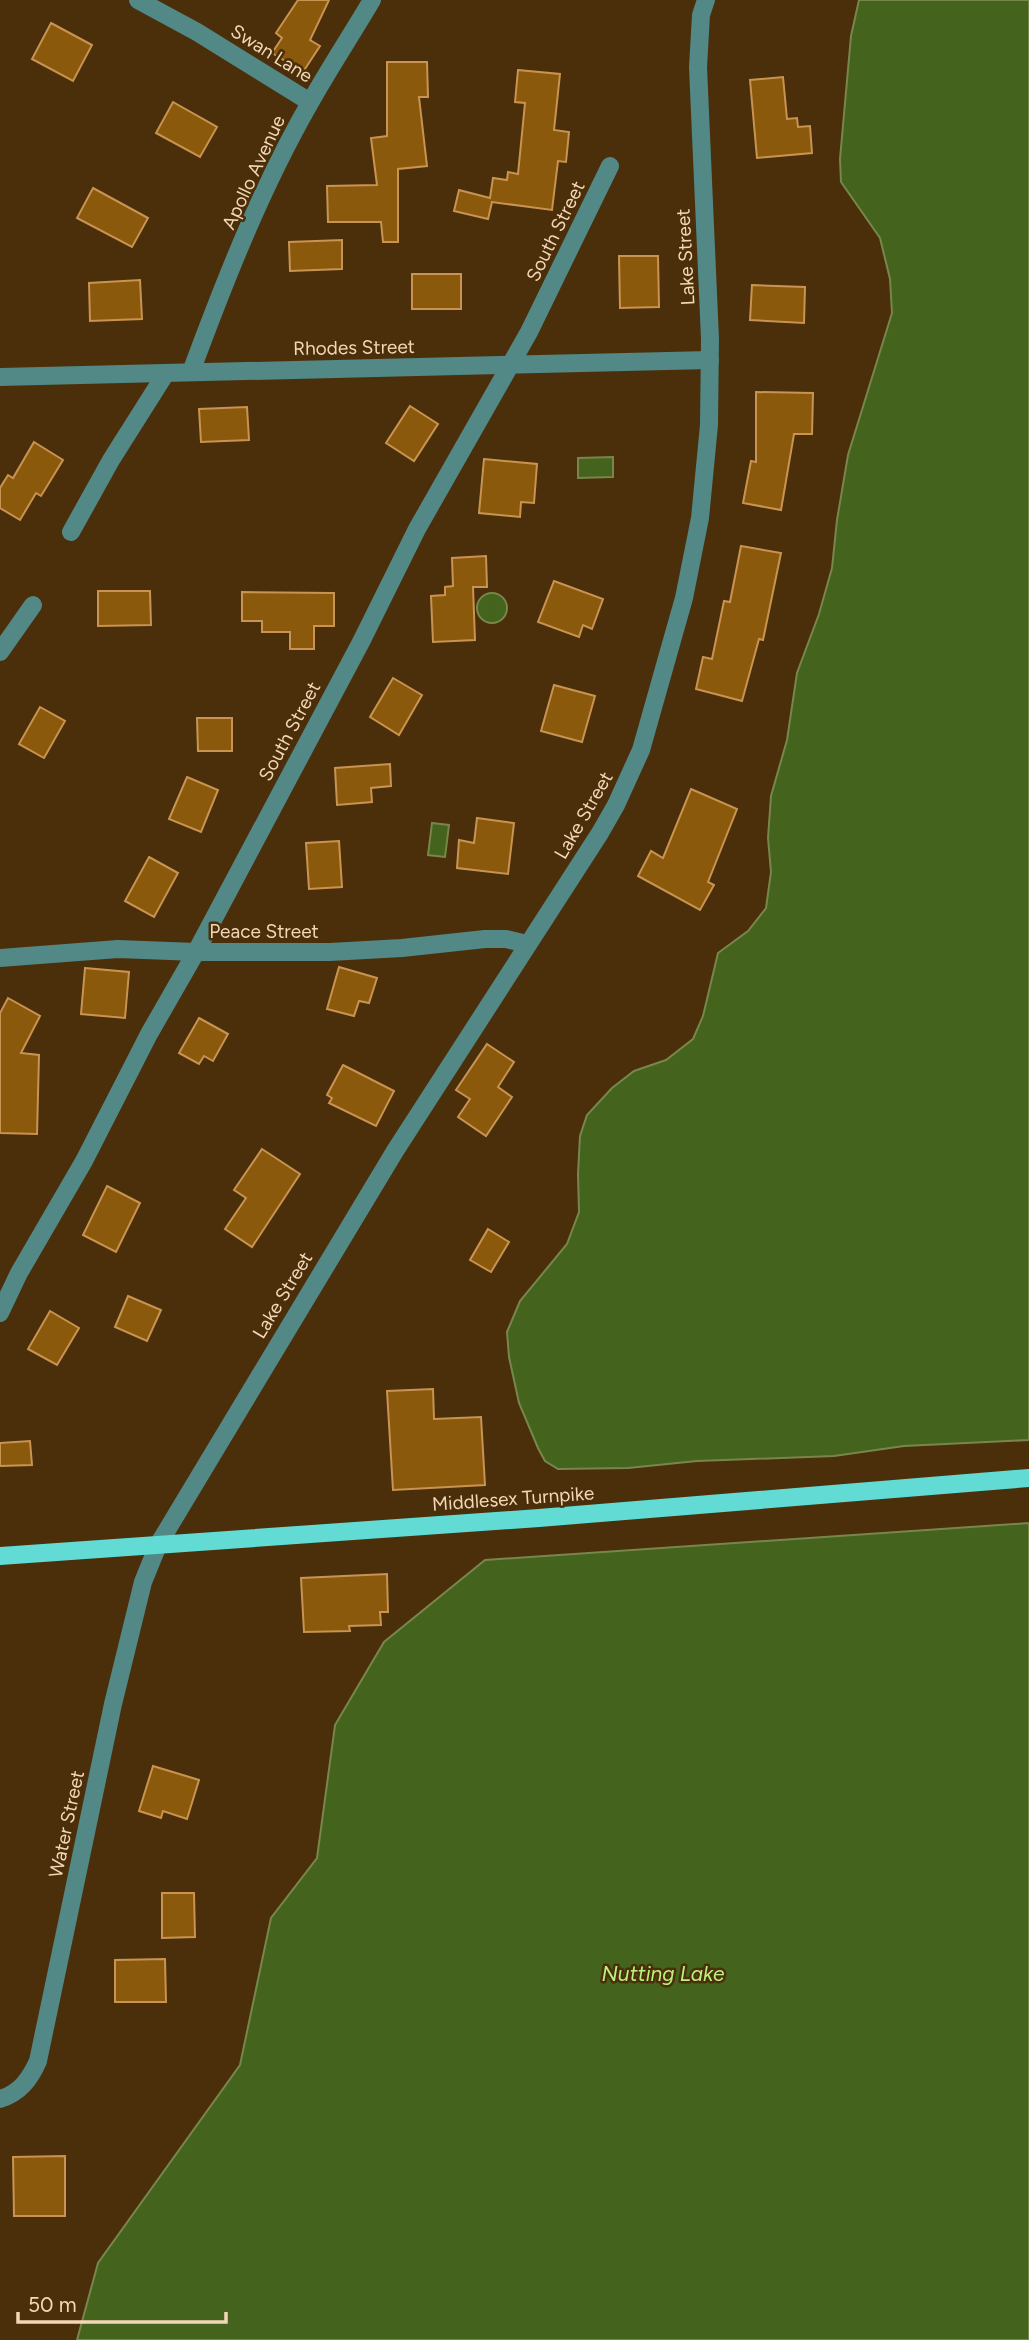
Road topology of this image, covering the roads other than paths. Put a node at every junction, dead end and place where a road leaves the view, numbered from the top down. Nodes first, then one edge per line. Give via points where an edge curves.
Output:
1 (138, 0) edge
2 (372, 0) edge
3 (706, 0) edge
4 (310, 102) junction
5 (610, 166) dead end
6 (710, 360) junction
7 (511, 365) junction
8 (191, 372) junction
9 (166, 373) junction
10 (0, 377) edge
11 (71, 532) dead end
12 (33, 605) dead end
13 (0, 652) edge
14 (527, 944) junction
15 (196, 952) junction
16 (0, 958) edge
17 (0, 1313) edge
18 (1029, 1479) edge
19 (158, 1545) junction
20 (0, 1556) edge
21 (0, 2099) edge

1 - 4 street, Swan Lane
2 - 4 street, Apollo Avenue
3 - 6 street, Lake Street via 698,67
4 - 8 street, Apollo Avenue via 234,263
5 - 7 street, South Street
6 - 7 street, Rhodes Street
6 - 14 street, Lake Street via 701,518 648,729 616,805
7 - 8 street, Rhodes Street
7 - 15 street, South Street via 417,529
8 - 9 street, Rhodes Street
9 - 10 street, Rhodes Street
9 - 11 street
12 - 13 street
14 - 15 street, Peace Street via 485,939 402,948
14 - 19 street, Lake Street via 366,1198
15 - 16 street, Peace Street via 118,949
15 - 17 street, South Street
18 - 19 main road, Middlesex Turnpike
19 - 20 main road, Middlesex Turnpike
19 - 21 street, Water Street via 117,1690 38,2061 21,2088

